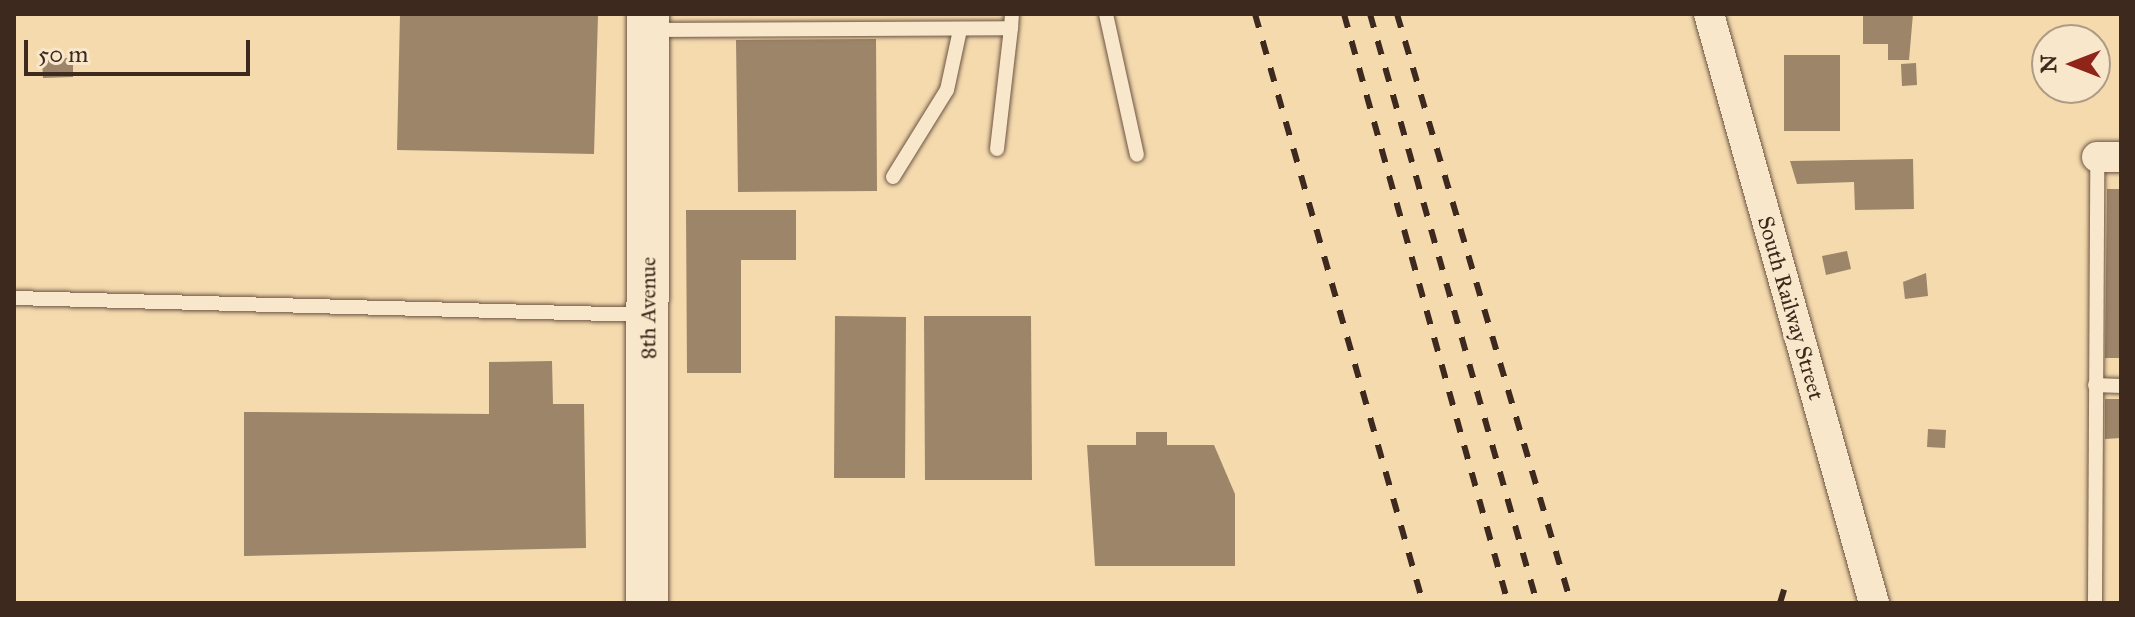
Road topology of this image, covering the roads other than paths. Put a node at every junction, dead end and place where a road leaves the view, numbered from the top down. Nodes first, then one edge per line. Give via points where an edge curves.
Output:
1 (1106, 14) edge
2 (1709, 14) edge
3 (1012, 21) edge
4 (648, 22) edge
5 (960, 30) junction
6 (997, 149) dead end
7 (1137, 155) dead end
8 (2109, 157) edge
9 (893, 177) dead end
10 (14, 298) edge
11 (648, 315) junction
12 (2095, 385) junction
13 (2121, 386) edge
14 (647, 603) edge
15 (1874, 603) edge
16 (2095, 603) edge

1 - 7 lane
2 - 15 street, South Railway Street
3 - 5 lane
3 - 6 lane
4 - 5 lane
4 - 11 street, 8th Avenue
5 - 9 lane via 947,90
8 - 12 lane
10 - 11 lane
11 - 14 street, 8th Avenue
12 - 13 lane
12 - 16 lane

